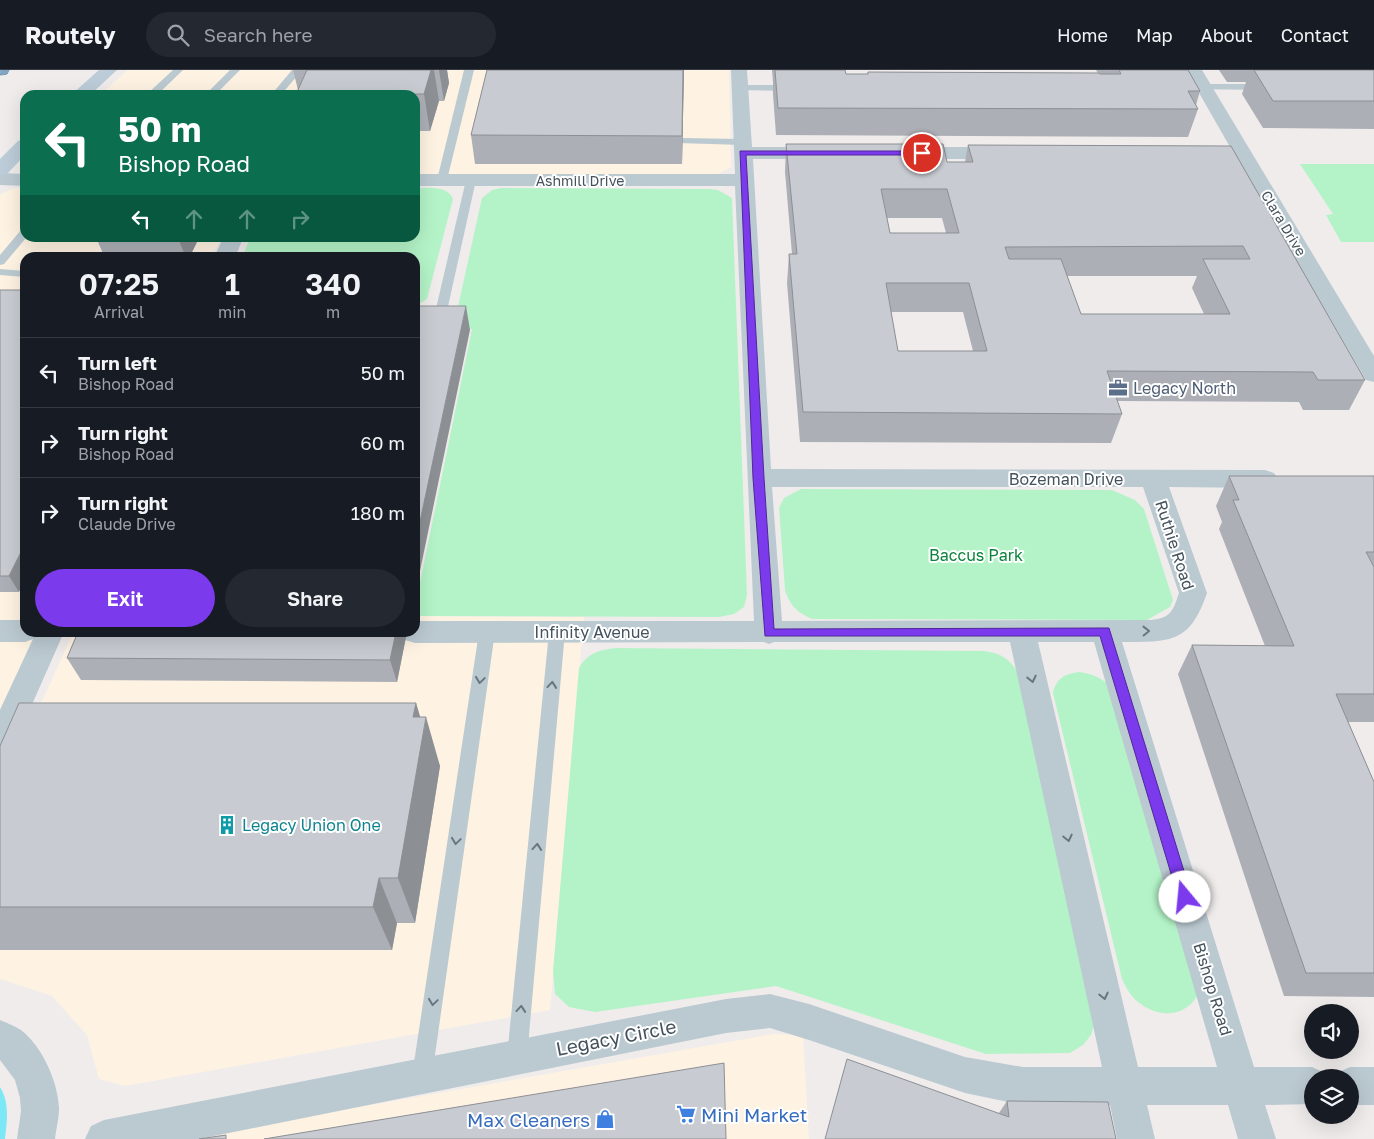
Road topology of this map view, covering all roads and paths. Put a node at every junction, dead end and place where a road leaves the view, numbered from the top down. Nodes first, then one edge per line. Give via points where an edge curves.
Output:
1 (109, 70) edge
2 (178, 70) edge
3 (235, 70) edge
4 (296, 70) edge
5 (470, 70) edge
6 (739, 70) edge
7 (1261, 76) edge
8 (1199, 78) edge
9 (1182, 87) edge
10 (740, 88) junction
11 (801, 88) edge
12 (86, 90) edge
13 (156, 90) edge
14 (215, 90) edge
15 (280, 90) edge
16 (682, 141) edge
17 (742, 147) junction
18 (20, 150) edge
19 (844, 153) edge
20 (892, 153) edge
21 (1020, 153) edge
22 (1179, 153) edge
23 (1243, 153) junction
24 (0, 170) edge
25 (0, 179) edge
26 (20, 180) edge
27 (420, 180) edge
28 (442, 180) junction
29 (470, 180) junction
30 (744, 180) junction
31 (20, 238) edge
32 (0, 262) edge
33 (0, 272) edge
34 (20, 274) edge
35 (420, 321) edge
36 (1374, 375) edge
37 (759, 478) junction
38 (1153, 479) junction
39 (1288, 479) edge
40 (0, 631) edge
41 (20, 631) edge
42 (1105, 631) junction
43 (420, 632) edge
44 (487, 632) junction
45 (557, 632) junction
46 (1022, 632) junction
47 (769, 633) junction
48 (48, 637) edge
49 (0, 743) edge
50 (0, 1038) edge
51 (517, 1057) junction
52 (422, 1076) junction
53 (1242, 1086) junction
54 (1304, 1086) edge
55 (1359, 1086) edge
56 (1374, 1086) edge
57 (1124, 1087) junction
58 (36, 1139) edge
59 (104, 1139) edge
60 (1136, 1139) edge
61 (1257, 1139) edge

1 - 12 main road
2 - 13 lane
3 - 14 lane
4 - 15 lane
5 - 28 lane
6 - 10 street
7 - 8 lane via 1272,87
8 - 9 lane
8 - 23 street, Clara Drive
10 - 11 lane
10 - 17 street
16 - 17 lane
17 - 19 street
17 - 30 street
18 - 24 main road
20 - 21 street via 941,158
22 - 23 street
23 - 36 street, Clara Drive via 1295,255
25 - 26 street
27 - 28 street, Ashmill Drive
28 - 29 street, Ashmill Drive
29 - 30 street, Ashmill Drive
29 - 35 lane via 439,320
30 - 37 street
31 - 32 lane
33 - 34 lane
37 - 38 street, Bozeman Drive
37 - 47 street
38 - 39 street, Bozeman Drive
42 -> 38 street, Ruthie Road via 1173,627 1183,617 1193,592
40 - 41 street
42 - 46 street
42 - 53 street, Bishop Road
43 - 44 street, Infinity Avenue
44 - 45 street, Infinity Avenue
44 -> 52 lane
45 - 47 street, Infinity Avenue
51 -> 45 lane
46 - 47 street
46 -> 57 street
48 - 49 street
50 - 58 street via 8,1041 31,1069 40,1107
51 - 52 street, Legacy Circle
51 - 57 street, Legacy Circle via 726,1016 770,1011 964,1075 1022,1086
52 - 59 street, Legacy Circle
53 - 54 street, Legacy Circle
53 - 57 street, Legacy Circle
53 - 61 street, Bishop Road
55 - 56 street
57 - 60 street

